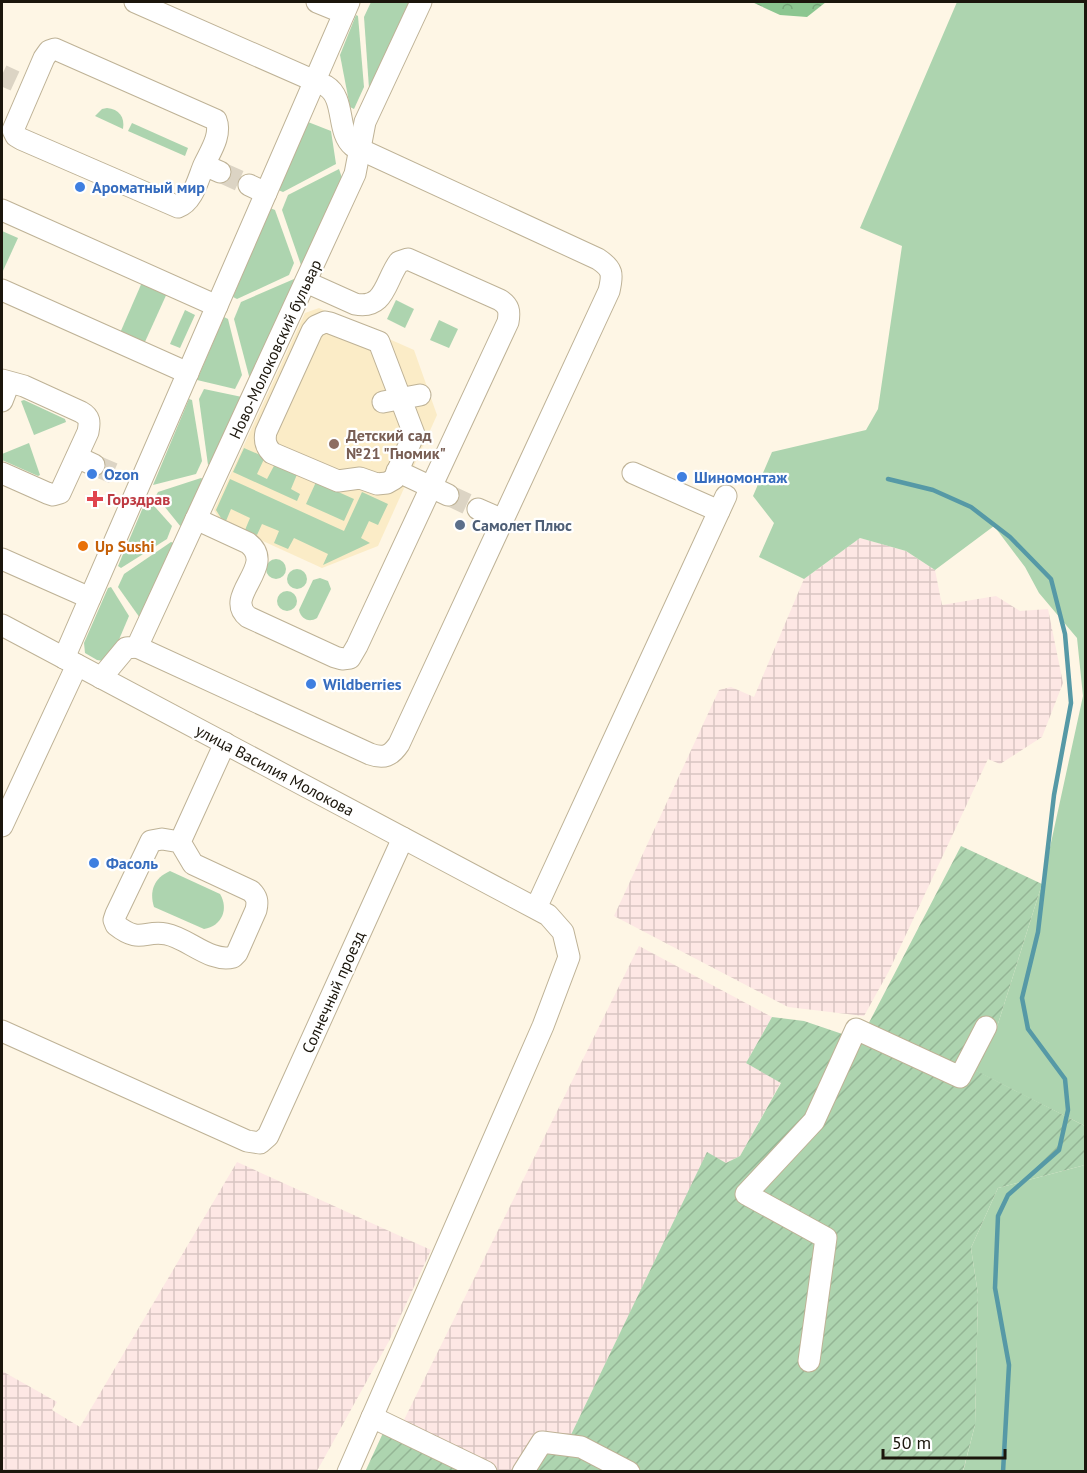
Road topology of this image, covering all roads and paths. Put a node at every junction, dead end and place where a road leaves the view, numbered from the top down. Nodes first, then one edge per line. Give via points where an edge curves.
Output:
1 (135, 2) edge
2 (317, 2) edge
3 (421, 2) edge
4 (346, 7) edge
5 (314, 81) junction
6 (23, 84) joint
7 (360, 149) junction
8 (2, 210) edge
9 (306, 282) junction
10 (2, 290) edge
11 (217, 306) junction
12 (188, 373) junction
13 (258, 385) junction
14 (4, 388) edge
15 (282, 395) junction
16 (397, 471) junction
17 (2, 473) edge
18 (633, 473) dead end
19 (440, 491) junction
20 (478, 508) tunnel mouth
21 (196, 519) junction
22 (503, 520) junction
23 (2, 559) edge
24 (90, 598) junction
25 (2, 625) edge
26 (137, 647) junction
27 (70, 661) junction
28 (101, 678) junction
29 (225, 743) junction
30 (2, 826) edge
31 (403, 838) junction
32 (180, 842) junction
33 (542, 912) junction
34 (986, 1027) dead end
35 (2, 1030) edge
36 (809, 1360) dead end
37 (372, 1417) junction
38 (348, 1472) edge
39 (486, 1472) edge
40 (523, 1472) edge
41 (629, 1472) edge

1 - 5 street
2 - 4 street
3 - 7 street, Ново-Молоковский бульвар via 365,122
4 - 5 street
5 - 7 street via 334,92 348,140
5 - 11 street via 257,189
6 - 6 street via 13,130 21,139 41,148 178,207 185,205 212,169 219,127 210,117 55,49 49,51
7 - 9 street, Ново-Молоковский бульвар via 355,174
7 - 22 street via 608,266 612,278 609,291
8 - 11 street
9 - 13 street, Ново-Молоковский бульвар
9 - 19 street via 364,306 382,296 399,262 408,259 506,304 510,312 508,322
10 - 12 street
11 - 12 street
12 - 24 street via 130,481
13 - 15 street
13 - 21 street, Ново-Молоковский бульвар
14 - 17 street via 24,386 87,415 90,422 85,461 60,493 53,495
15 - 16 street via 264,439 273,453 338,481 360,478 387,483
15 - 16 street via 312,330 320,324 330,322 379,342 414,434
16 - 19 street
18 - 33 street via 723,504
19 - 21 street via 355,651 342,659 243,612 240,604 258,556 254,548
20 - 22 street
21 - 26 street, Ново-Молоковский бульвар
22 - 26 street via 393,754 381,758 370,754
23 - 24 street
24 - 27 street
25 - 27 street, улица Василия Молокова
26 - 28 street via 126,648
27 - 28 street, улица Василия Молокова
27 - 30 street
28 - 29 street, улица Василия Молокова
29 - 31 street, улица Василия Молокова
29 - 32 street
31 - 33 street, улица Василия Молокова
31 - 35 street, Солнечный проезд via 268,1136 260,1143 247,1141
32 - 32 street via 151,841 116,914 116,925 137,936 166,933 220,958 233,957 256,910 255,896 193,864
33 - 37 street via 563,932 569,957 543,1026
34 - 36 street via 960,1077 856,1029 814,1121 746,1194 825,1238
37 - 38 street
37 - 39 street
40 - 41 street via 542,1442 580,1447

